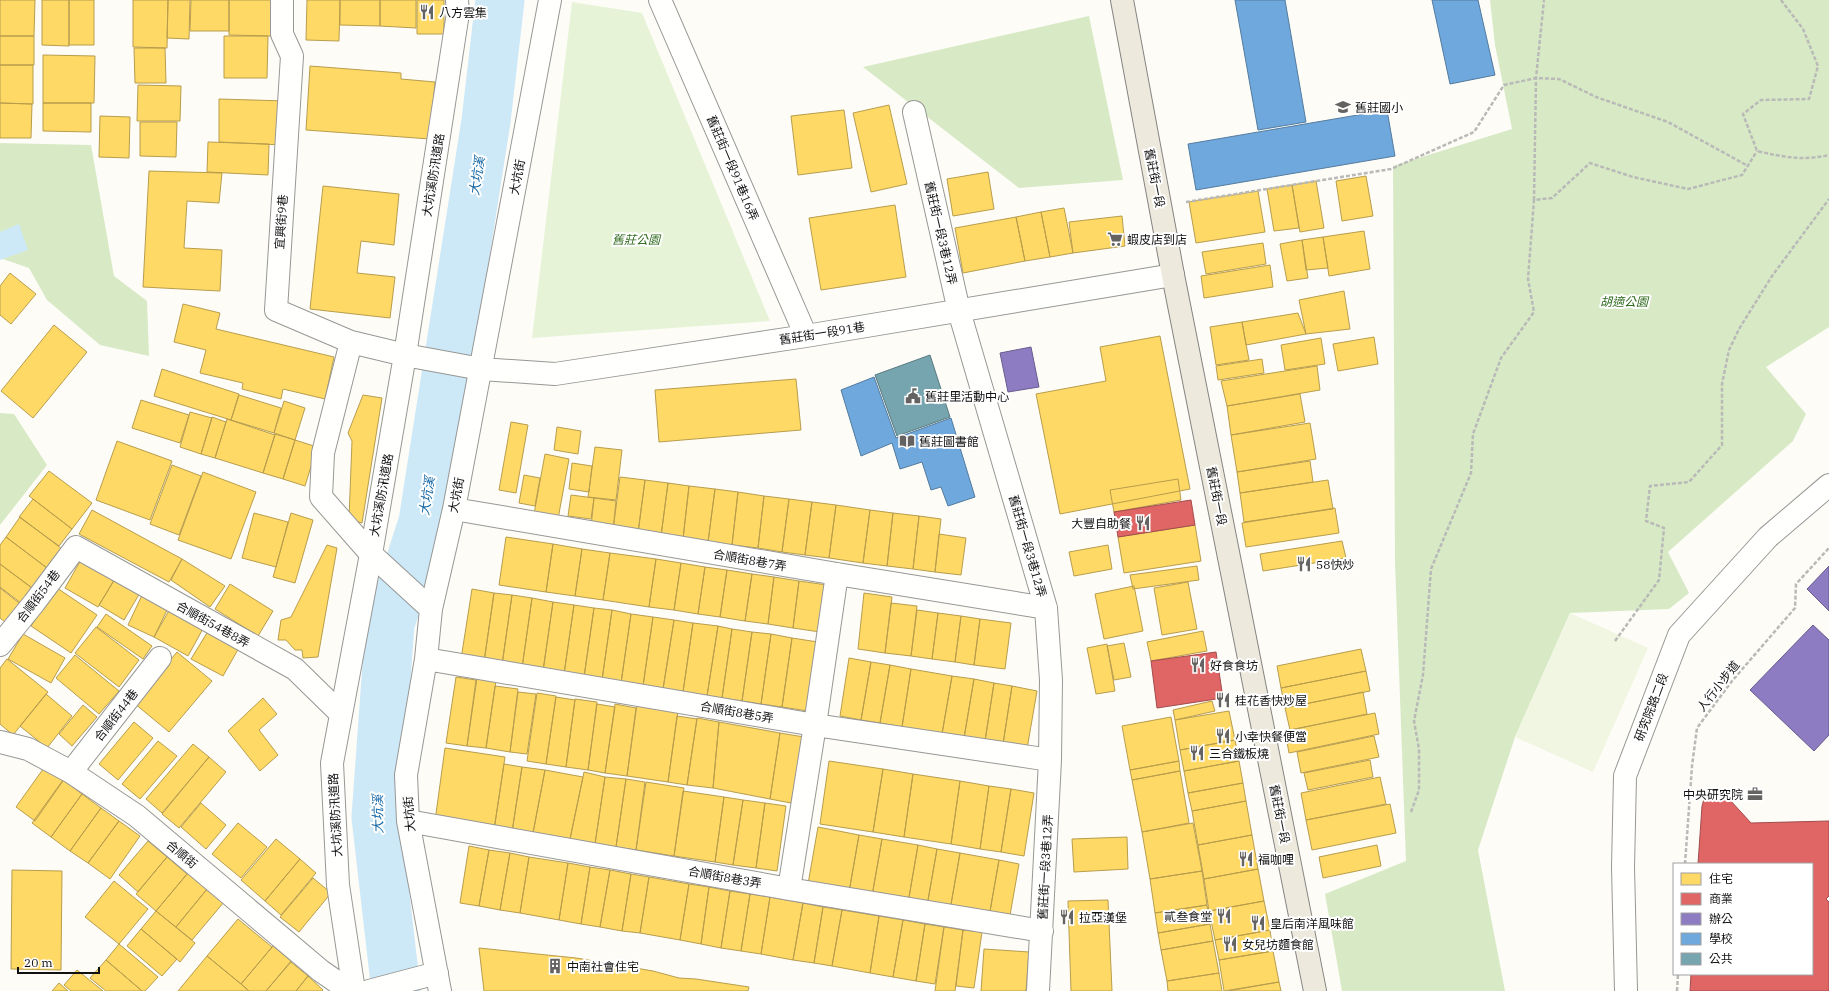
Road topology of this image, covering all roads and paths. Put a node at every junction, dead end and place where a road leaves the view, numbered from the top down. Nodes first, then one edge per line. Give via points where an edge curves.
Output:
1 (282, 0) edge
2 (457, 0) edge
3 (550, 0) edge
4 (660, 0) edge
5 (1122, 0) edge
6 (1544, 0) edge
7 (1781, 0) edge
8 (1536, 78) junction
9 (914, 112) dead end
10 (1758, 152) junction
11 (1829, 155) edge
12 (1748, 166) junction
13 (1829, 199) edge
14 (1534, 200) junction
15 (1160, 206) junction
16 (1173, 275) junction
17 (959, 311) junction
18 (806, 336) junction
19 (351, 342) junction
20 (405, 355) junction
21 (475, 367) junction
22 (1829, 486) edge
23 (454, 509) junction
24 (76, 547) joint
25 (1829, 548) edge
26 (371, 554) junction
27 (837, 574) junction
28 (1046, 608) junction
29 (431, 610) junction
30 (1614, 641) dead end
31 (0, 645) edge
32 (160, 658) dead end
33 (426, 659) junction
34 (341, 714) junction
35 (815, 725) junction
36 (0, 742) edge
37 (1050, 760) junction
38 (71, 772) junction
39 (1412, 812) dead end
40 (408, 821) junction
41 (1685, 863) edge
42 (789, 888) junction
43 (1042, 930) junction
44 (1678, 975) edge
45 (434, 980) edge
46 (350, 991) edge
47 (354, 991) edge
48 (369, 991) edge
49 (1038, 991) edge
50 (1315, 991) edge
51 (1626, 991) edge
52 (1677, 991) edge

1 - 19 street, 宜興街9巷 via 282,34 292,56 276,310
2 - 20 street, 大坑溪防汛道路 via 458,13
3 - 21 street, 大坑街
4 - 18 street, 舊莊街一段91巷16弄
5 - 15 main road, 舊莊街一段
6 - 8 path
7 - 10 path via 1803,29 1818,66 1809,99 1761,100 1743,114
8 - 12 path via 1559,80 1596,98 1668,122
8 - 14 path
8 - 15 path via 1504,84 1474,132 1391,169
9 - 17 street, 舊莊街一段3巷12弄
10 - 11 path via 1810,160
10 - 12 path
12 - 14 path via 1742,175 1688,189 1633,177 1590,163 1552,198
13 - 30 path via 1772,276 1729,350 1722,384 1722,445 1689,482 1650,486 1646,521 1664,528 1659,580
14 - 39 path via 1528,279 1534,312 1502,358 1473,434 1471,473 1431,569 1423,675 1414,721 1419,749 1419,790
15 - 16 main road, 舊莊街一段
16 - 17 street, 舊莊街一段91巷
16 - 50 main road, 舊莊街一段
17 - 18 street, 舊莊街一段91巷
17 - 28 street, 舊莊街一段3巷12弄
18 - 21 street, 舊莊街一段91巷 via 555,374
19 - 20 street, 宜興街9巷
19 - 26 street via 323,453 321,497
20 - 21 street, 舊莊街一段91巷
20 - 26 street, 大坑溪防汛道路
21 - 23 street, 大坑街
22 - 51 street, 研究院路二段 via 1768,537 1679,635 1625,776 1623,867
23 - 27 street, 合順街8巷7弄
23 - 29 street, 大坑街
24 - 31 street, 合順街54巷
24 - 34 street, 合順街54巷8弄 via 295,669
25 - 41 path, 人行小步道 via 1796,584 1795,608 1732,681 1696,728
26 - 29 street
26 - 34 street, 大坑溪防汛道路
27 - 28 street, 合順街8巷7弄
27 - 35 street
28 - 37 street, 舊莊街一段3巷12弄 via 1051,680
29 - 33 street, 大坑街
32 - 38 street, 合順街44巷
33 - 35 street, 合順街8巷5弄
33 - 40 street, 大坑街 via 406,775
34 - 47 street, 大坑溪防汛道路 via 332,763 338,885
35 - 37 street, 合順街8巷5弄
35 - 42 street
36 - 38 street, 合順街 via 28,749
37 - 43 street, 舊莊街一段3巷12弄
38 - 46 street, 合順街 via 137,816 321,971
40 - 42 street, 合順街8巷3弄
40 - 45 street, 大坑街
42 - 43 street, 合順街8巷3弄
43 - 49 street, 舊莊街一段3巷12弄
44 - 52 path
45 - 48 street

